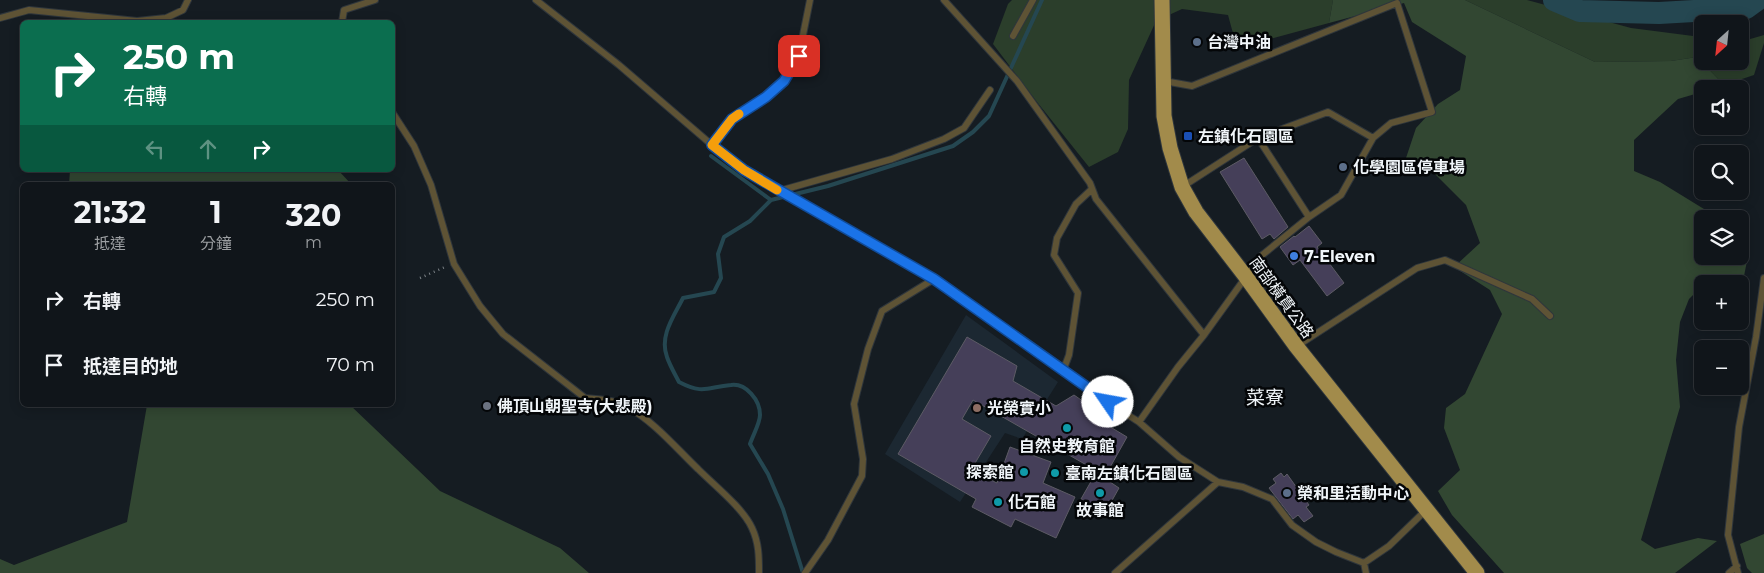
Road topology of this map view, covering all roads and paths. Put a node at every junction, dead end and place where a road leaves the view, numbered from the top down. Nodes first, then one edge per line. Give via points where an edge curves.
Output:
1 (188, 0) edge
2 (375, 0) edge
3 (536, 0) edge
4 (810, 0) edge
5 (944, 0) edge
6 (1032, 0) edge
7 (1162, 0) edge
8 (0, 18) edge
9 (127, 20) edge
10 (166, 20) edge
11 (342, 20) edge
12 (1013, 36) dead end
13 (1163, 81) junction
14 (990, 90) dead end
15 (395, 117) edge
16 (1258, 138) junction
17 (1373, 138) junction
18 (712, 145) junction
19 (1182, 187) junction
20 (1092, 190) junction
21 (779, 191) junction
22 (1309, 217) junction
23 (454, 264) junction
24 (1246, 277) junction
25 (420, 278) dead end
26 (1764, 278) edge
27 (934, 279) junction
28 (1550, 316) dead end
29 (1204, 335) junction
30 (1296, 346) junction
31 (1063, 371) junction
32 (1139, 422) junction
33 (1218, 482) junction
34 (1426, 510) junction
35 (1364, 563) junction
36 (1737, 570) edge
37 (759, 573) edge
38 (805, 573) edge
39 (1115, 573) edge
40 (1366, 573) edge
41 (1477, 573) edge
42 (1729, 573) edge

1 - 10 lane via 183,10
2 - 11 lane via 344,10
3 - 18 lane via 619,65
4 - 18 lane via 799,56 784,81 732,119
5 - 20 lane via 1017,82
6 - 12 lane
7 - 13 main road, 南部橫貫公路
8 - 9 lane via 29,10
13 - 17 lane via 1192,86 1396,3 1432,112 1391,123
13 - 19 main road, 南部橫貫公路 via 1164,116
14 - 21 lane via 964,128 944,139 892,159
15 - 23 lane via 414,146 431,185
16 - 17 lane via 1328,112
16 - 19 lane
16 - 22 lane
17 - 22 lane via 1341,195
18 - 21 lane
19 - 24 main road, 南部橫貫公路 via 1196,212
20 - 29 lane
20 - 31 lane via 1076,204 1057,238 1054,255 1078,293 1069,355
21 - 27 lane
22 - 24 lane via 1261,256
23 - 25 path
23 - 37 lane via 502,334 585,398 624,405 657,427 730,499 752,527 759,548
24 - 29 lane
24 - 30 main road, 南部橫貫公路
26 - 36 lane via 1739,427 1728,535
27 - 31 lane
27 - 38 lane via 882,311 868,348 854,404 863,459 862,476 828,540
28 - 30 lane via 1532,299 1445,260 1418,268
29 - 32 lane
30 - 34 main road, 南部橫貫公路
31 - 32 lane
32 - 33 lane via 1179,457
33 - 35 lane via 1243,487 1272,499 1292,525 1316,542
33 - 39 lane
34 - 35 lane via 1389,546
34 - 41 main road, 南部橫貫公路
35 - 40 lane
36 - 42 lane

